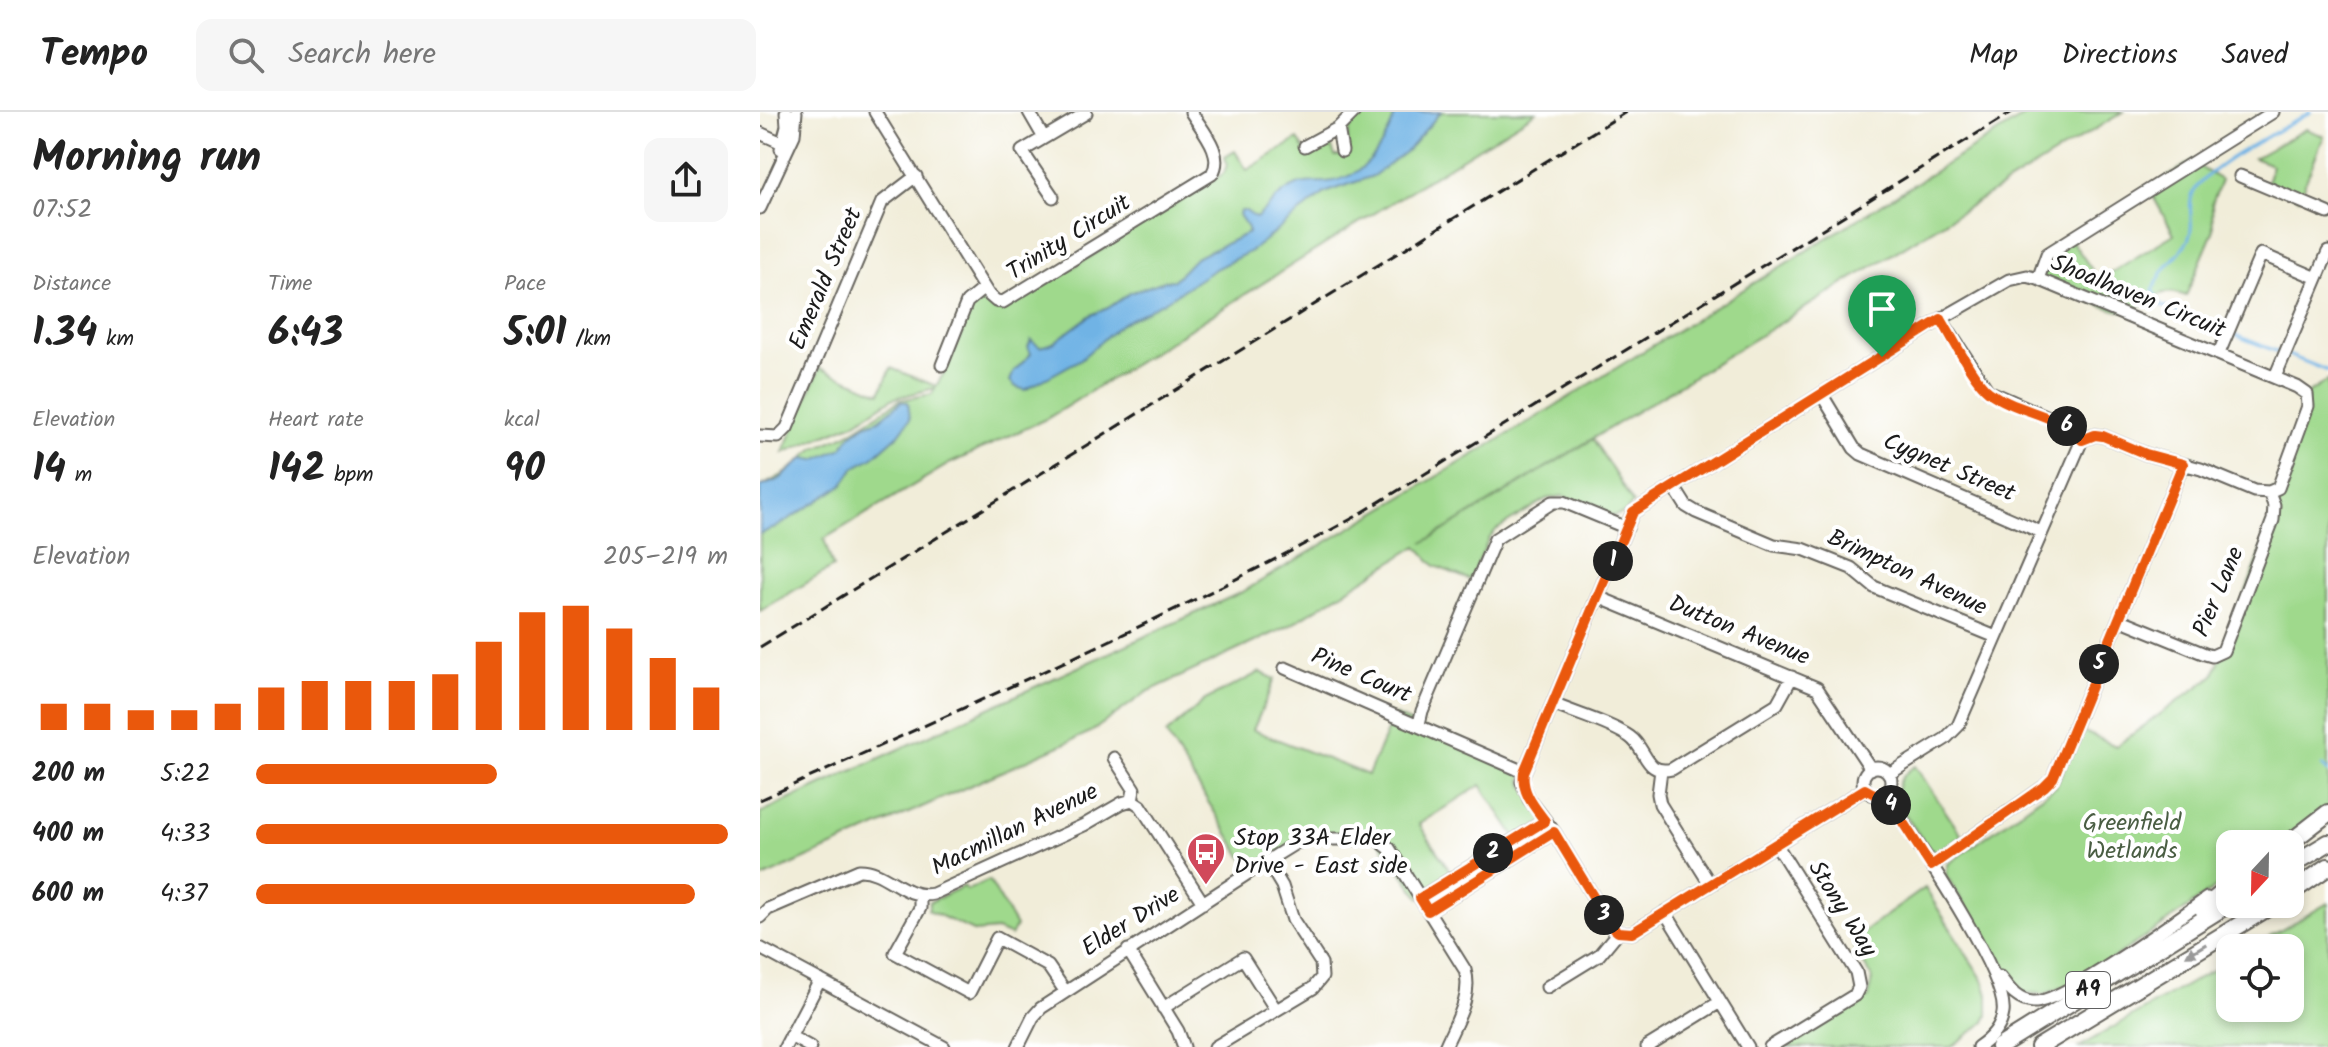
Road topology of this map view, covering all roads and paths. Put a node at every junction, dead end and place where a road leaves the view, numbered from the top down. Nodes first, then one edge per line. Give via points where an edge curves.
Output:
1 (786, 112) edge
2 (796, 112) edge
3 (876, 112) edge
4 (1029, 112) edge
5 (1191, 112) edge
6 (1354, 112) edge
7 (2273, 112) edge
8 (1086, 113) edge
9 (1338, 128) junction
10 (760, 133) edge
11 (1044, 138) junction
12 (782, 143) junction
13 (1305, 146) dead end
14 (1342, 151) dead end
15 (780, 162) junction
16 (916, 176) junction
17 (2240, 176) dead end
18 (1053, 197) dead end
19 (761, 202) edge
20 (2328, 213) edge
21 (2328, 252) edge
22 (2317, 278) junction
23 (2038, 279) junction
24 (984, 288) junction
25 (1941, 319) junction
26 (2219, 353) junction
27 (942, 365) dead end
28 (2275, 377) junction
29 (1822, 395) junction
30 (760, 436) edge
31 (2082, 440) junction
32 (2183, 464) junction
33 (1674, 487) junction
34 (2269, 492) junction
35 (1627, 528) junction
36 (2041, 532) junction
37 (1598, 597) junction
38 (2119, 619) junction
39 (1996, 637) junction
40 (1285, 668) dead end
41 (1792, 677) junction
42 (1553, 704) junction
43 (1419, 724) junction
44 (1114, 758) dead end
45 (1871, 769) junction
46 (1661, 770) junction
47 (1524, 772) junction
48 (1889, 774) junction
49 (1865, 789) junction
50 (1884, 793) junction
51 (1132, 800) junction
52 (2328, 813) edge
53 (1545, 821) junction
54 (2304, 830) edge
55 (1554, 832) junction
56 (2328, 843) edge
57 (1776, 844) junction
58 (2304, 858) edge
59 (1267, 861) junction
60 (1931, 866) junction
61 (2328, 867) edge
62 (2328, 877) edge
63 (1710, 884) junction
64 (2304, 885) edge
65 (2304, 888) edge
66 (2216, 894) edge
67 (920, 895) junction
68 (2216, 897) edge
69 (1420, 898) junction
70 (1203, 903) junction
71 (1428, 911) junction
72 (2216, 911) edge
73 (1665, 912) junction
74 (760, 917) edge
75 (2250, 918) edge
76 (1618, 932) junction
77 (760, 948) edge
78 (2155, 948) junction
79 (1128, 950) junction
80 (1989, 963) junction
81 (820, 980) junction
82 (1547, 987) dead end
83 (1065, 991) junction
84 (1720, 1002) junction
85 (1163, 1008) junction
86 (1276, 1010) junction
87 (788, 1042) edge
88 (810, 1047) edge
89 (943, 1047) edge
90 (1018, 1047) edge
91 (1184, 1047) edge
92 (1215, 1047) edge
93 (1445, 1047) edge
94 (1647, 1047) edge
95 (1748, 1047) edge
96 (1770, 1047) edge
97 (1978, 1047) edge
98 (1999, 1047) edge
99 (2039, 1047) edge

1 - 12 street
2 - 15 street via 794,135
3 - 16 street, Trinity Circuit
4 - 11 street
5 - 24 street, Trinity Circuit via 1216,154 1212,174 1008,301 992,299
6 - 9 street
7 - 23 street via 2047,254
8 - 11 street
9 - 13 street
9 - 14 street
10 - 12 street
11 - 18 street via 1022,151
12 - 15 street
15 - 19 street
16 - 24 street, Trinity Circuit
16 - 30 street, Emerald Street via 882,202 787,428 778,437
17 - 20 street
21 - 22 street
22 - 26 street via 2261,254
22 - 28 street
23 - 25 street, Shoalhaven Circuit via 2009,280
23 - 26 street, Shoalhaven Circuit
24 - 27 street via 967,302
25 - 29 street, Shoalhaven Circuit
25 - 31 street via 1988,391 2060,422
26 - 28 street, Shoalhaven Circuit
28 - 34 street, Shoalhaven Circuit via 2307,394 2308,406 2278,488
29 - 33 street, Shoalhaven Circuit
29 - 36 street, Cygnet Street via 1861,454
31 - 32 street via 2103,436
31 - 36 street
32 - 34 street
32 - 38 street
33 - 35 street, Shoalhaven Circuit via 1633,512
33 - 39 street, Brimpton Avenue via 1696,512 1774,545 1803,549 1851,568 1874,587
34 - 38 street, Pier Lane via 2273,520 2223,651 2205,654
35 - 37 street, Shoalhaven Circuit
35 - 43 street via 1553,502 1495,539
36 - 39 street
37 - 41 street, Dutton Avenue
37 - 42 street, Shoalhaven Circuit
38 - 60 street via 2053,778
39 - 48 street via 1955,731
40 - 43 street, Pine Court
41 - 45 street, Dutton Avenue via 1817,688
41 - 46 street via 1777,704 1672,769
42 - 46 street via 1631,738 1651,766
42 - 47 street, Shoalhaven Circuit
43 - 47 street, Pine Court
44 - 51 street via 1134,789
45 - 48 street via 1884,768
45 - 49 street via 1863,779
46 - 63 street via 1660,804
47 - 53 street via 1529,799
48 - 50 street
49 - 50 street
49 - 57 street
50 - 60 street
51 - 67 street, Macmillan Avenue via 933,894
51 - 70 street, Macmillan Avenue via 1141,806
52 - 54 highway
53 - 55 street
53 - 69 street
55 - 71 street
55 - 76 street
56 - 58 highway
57 - 63 street
57 - 96 street, Stony Way via 1856,972 1859,987
59 - 69 street, Elder Drive via 1311,839 1377,839 1389,848
59 - 70 street, Elder Drive
59 - 86 street via 1323,970 1313,988
60 - 80 street
61 - 64 highway
62 - 65 highway
63 - 73 street
66 - 80 street via 2081,982 2039,1002 2014,995
67 - 74 street, Macmillan Avenue via 859,870
67 - 83 street via 920,908 895,953 969,993 997,938 1048,966
68 - 78 highway
69 - 71 street, Elder Drive
70 - 79 street, Elder Drive
71 - 93 street, Elder Drive via 1468,979
72 - 78 highway, A9
73 - 76 street via 1632,933
73 - 84 street
75 -> 99 highway, A9
76 - 82 street via 1599,955
77 - 81 street
78 - 98 highway, A9
79 - 83 street, Elder Drive
79 - 85 street
80 - 97 street via 2000,987 2003,1015
81 - 87 street
81 - 89 street
83 - 90 street, Elder Drive via 1033,1017
84 - 94 street
84 - 95 street
85 - 86 street via 1243,958
85 - 91 street
86 - 92 street
87 - 88 street

